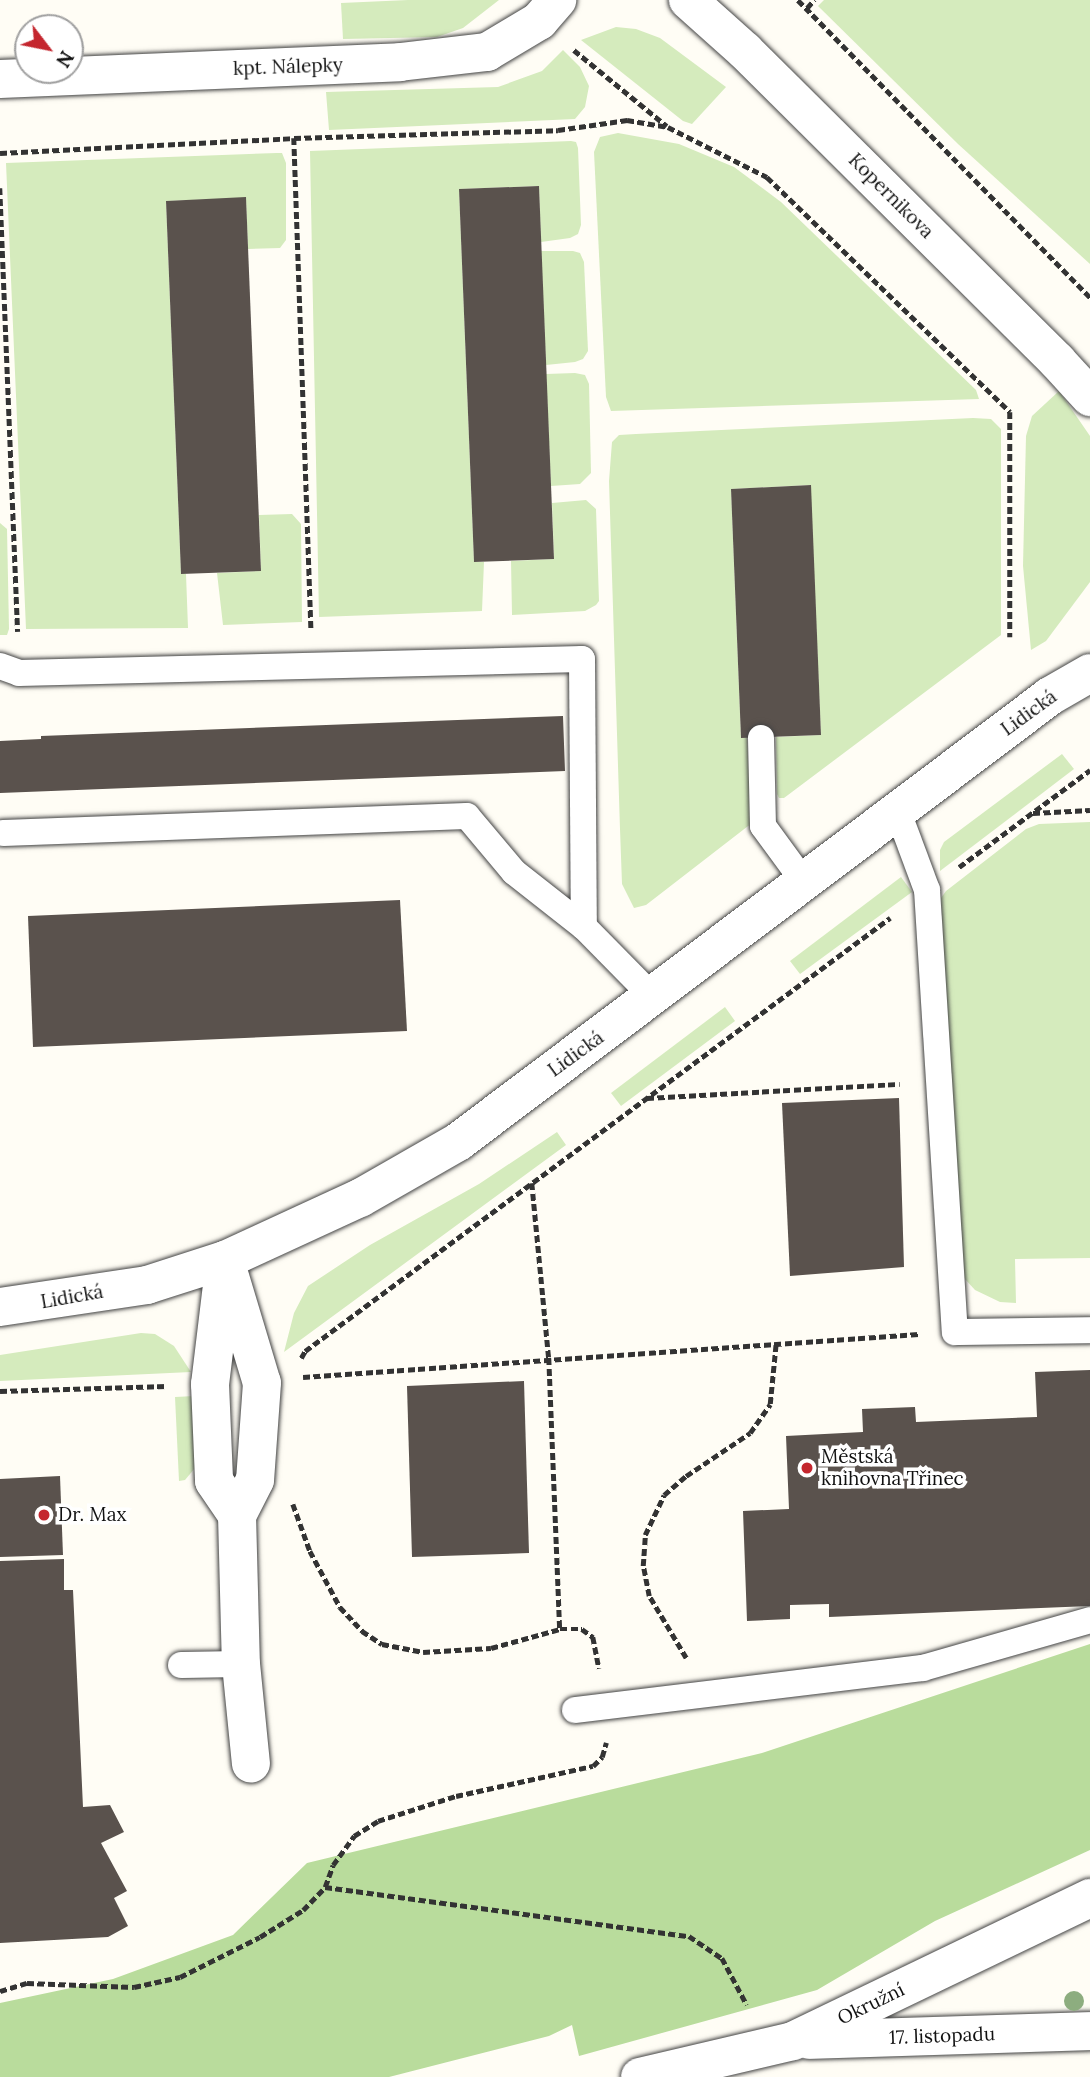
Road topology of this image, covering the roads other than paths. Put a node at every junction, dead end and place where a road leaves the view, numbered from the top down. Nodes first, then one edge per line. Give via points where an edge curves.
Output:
1 (557, 0) edge
2 (688, 0) edge
3 (0, 79) edge
4 (1090, 397) edge
5 (10, 669) edge
6 (1090, 673) edge
7 (761, 738) dead end
8 (898, 812) junction
9 (3, 833) dead end
10 (804, 882) junction
11 (584, 927) junction
12 (653, 997) junction
13 (225, 1260) junction
14 (0, 1307) edge
15 (1090, 1330) edge
16 (237, 1515) junction
17 (1090, 1620) edge
18 (241, 1664) junction
19 (181, 1665) dead end
20 (575, 1710) dead end
21 (251, 1764) dead end
22 (1090, 1898) edge
23 (1090, 2031) edge
24 (781, 2044) junction
25 (640, 2077) edge

1 - 3 street, kpt. Nálepky via 539,21 487,52 400,62
2 - 4 street, Kopernikova via 745,51
5 - 11 lane via 582,659
6 - 8 street, Lidická via 1050,696
7 - 10 lane via 763,826
8 - 10 street, Lidická
8 - 15 lane via 927,890 955,1332
9 - 11 lane via 467,816 513,872
10 - 12 street, Lidická
11 - 12 lane
12 - 13 street, Lidická via 458,1142 360,1198
13 - 14 street, Lidická via 147,1285
13 - 16 street via 209,1384 214,1481
13 - 16 street via 262,1383 255,1480
16 - 18 street
17 - 20 lane via 922,1668
18 - 19 lane
18 - 21 street
22 - 24 street, Okružní
23 - 24 street, 17. listopadu
24 - 25 street, Okružní

